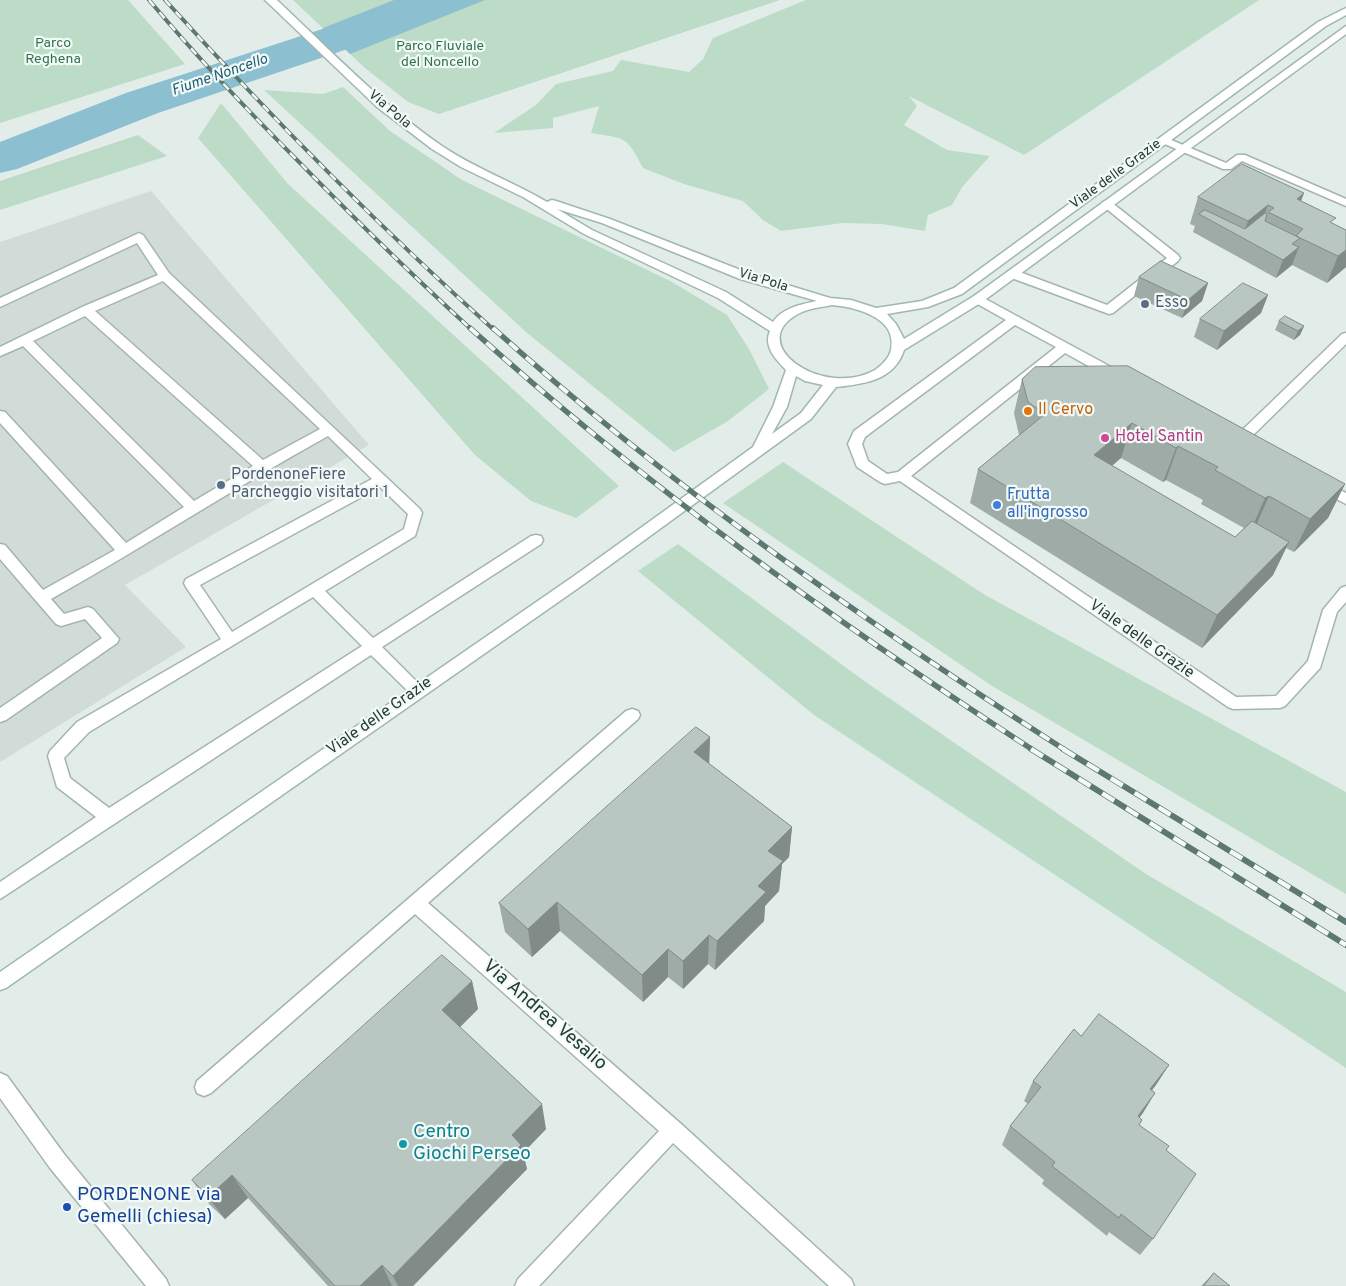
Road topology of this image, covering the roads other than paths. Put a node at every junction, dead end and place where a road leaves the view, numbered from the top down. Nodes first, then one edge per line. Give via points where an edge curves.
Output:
1 (274, 1) edge
2 (1346, 11) edge
3 (1346, 29) edge
4 (1164, 140) junction
5 (1183, 148) junction
6 (527, 195) junction
7 (1346, 203) edge
8 (1107, 204) junction
9 (1013, 274) junction
10 (165, 276) junction
11 (978, 300) junction
12 (832, 301) junction
13 (0, 303) edge
14 (86, 310) junction
15 (875, 312) junction
16 (1014, 320) junction
17 (775, 328) junction
18 (1346, 336) edge
19 (25, 340) junction
20 (898, 347) junction
21 (1063, 348) junction
22 (0, 352) edge
23 (792, 370) junction
24 (1125, 380) edge
25 (832, 383) junction
26 (0, 416) edge
27 (328, 430) junction
28 (757, 450) junction
29 (1255, 450) edge
30 (261, 466) junction
31 (902, 476) junction
32 (381, 480) junction
33 (1313, 481) edge
34 (1346, 499) edge
35 (192, 507) junction
36 (536, 540) dead end
37 (0, 550) edge
38 (126, 551) junction
39 (315, 590) junction
40 (1346, 592) edge
41 (41, 598) junction
42 (230, 641) junction
43 (371, 648) junction
44 (417, 691) junction
45 (632, 715) dead end
46 (0, 716) edge
47 (109, 817) junction
48 (0, 891) edge
49 (415, 903) junction
50 (0, 982) edge
51 (0, 1082) edge
52 (204, 1087) dead end
53 (673, 1130) junction
54 (159, 1286) edge
55 (525, 1286) edge
56 (844, 1286) edge

1 - 6 main road, Via Pola via 380,105 465,165
2 - 4 main road, Viale delle Grazie via 1322,24
3 - 5 main road, Viale delle Grazie
4 - 5 main road
4 - 15 main road, Viale delle Grazie via 958,291 924,304
5 - 7 main road via 1227,167 1241,157
5 - 8 main road, Viale delle Grazie
6 - 12 main road, Via Pola via 606,220 744,276
6 - 17 main road, Via Pola via 588,232 722,295
8 - 9 main road, Viale delle Grazie
8 - 9 main road, Viale delle Grazie via 1174,258 1109,310
9 - 11 main road, Viale delle Grazie
10 - 13 main road via 139,237
10 - 14 main road
10 - 27 main road
11 - 16 main road
11 - 20 main road, Viale delle Grazie
12 - 15 main road, Viale delle Grazie via 847,302
12 - 17 main road, Viale delle Grazie via 796,309 783,317
14 - 19 main road
14 - 30 main road
15 - 20 main road, Viale delle Grazie via 896,334
16 - 21 main road
16 - 31 main road via 859,434 855,444 862,464 885,479
17 - 23 main road via 774,350
18 - 29 main road via 1234,438
19 - 22 main road
19 - 35 main road
20 - 25 main road via 895,359 885,370 870,378
21 - 24 main road
21 - 31 main road
23 - 25 main road via 810,379
23 - 28 main road, Viale delle Grazie via 780,407
25 - 28 main road, Viale delle Grazie via 806,416
26 - 38 main road
27 - 30 main road
27 - 32 main road
28 - 44 main road, Viale delle Grazie via 579,580
30 - 35 main road
31 - 40 main road, Viale delle Grazie via 1232,703 1280,702 1315,664 1330,610
32 - 39 main road via 415,513 410,532
32 - 42 main road via 191,583
33 - 34 main road
35 - 38 main road
36 - 43 main road
37 - 41 main road
38 - 41 main road
39 - 42 main road
39 - 43 main road
41 - 46 main road via 61,620 88,613 112,639
42 - 47 main road via 83,727 56,756 63,782
43 - 44 main road
43 - 47 main road
44 - 50 main road, Viale delle Grazie
45 - 49 main road
47 - 48 main road
49 - 52 main road
49 - 53 main road, Via Andrea Vesalio
51 - 54 main road via 57,1162
53 - 55 main road
53 - 56 main road, Via Andrea Vesalio

